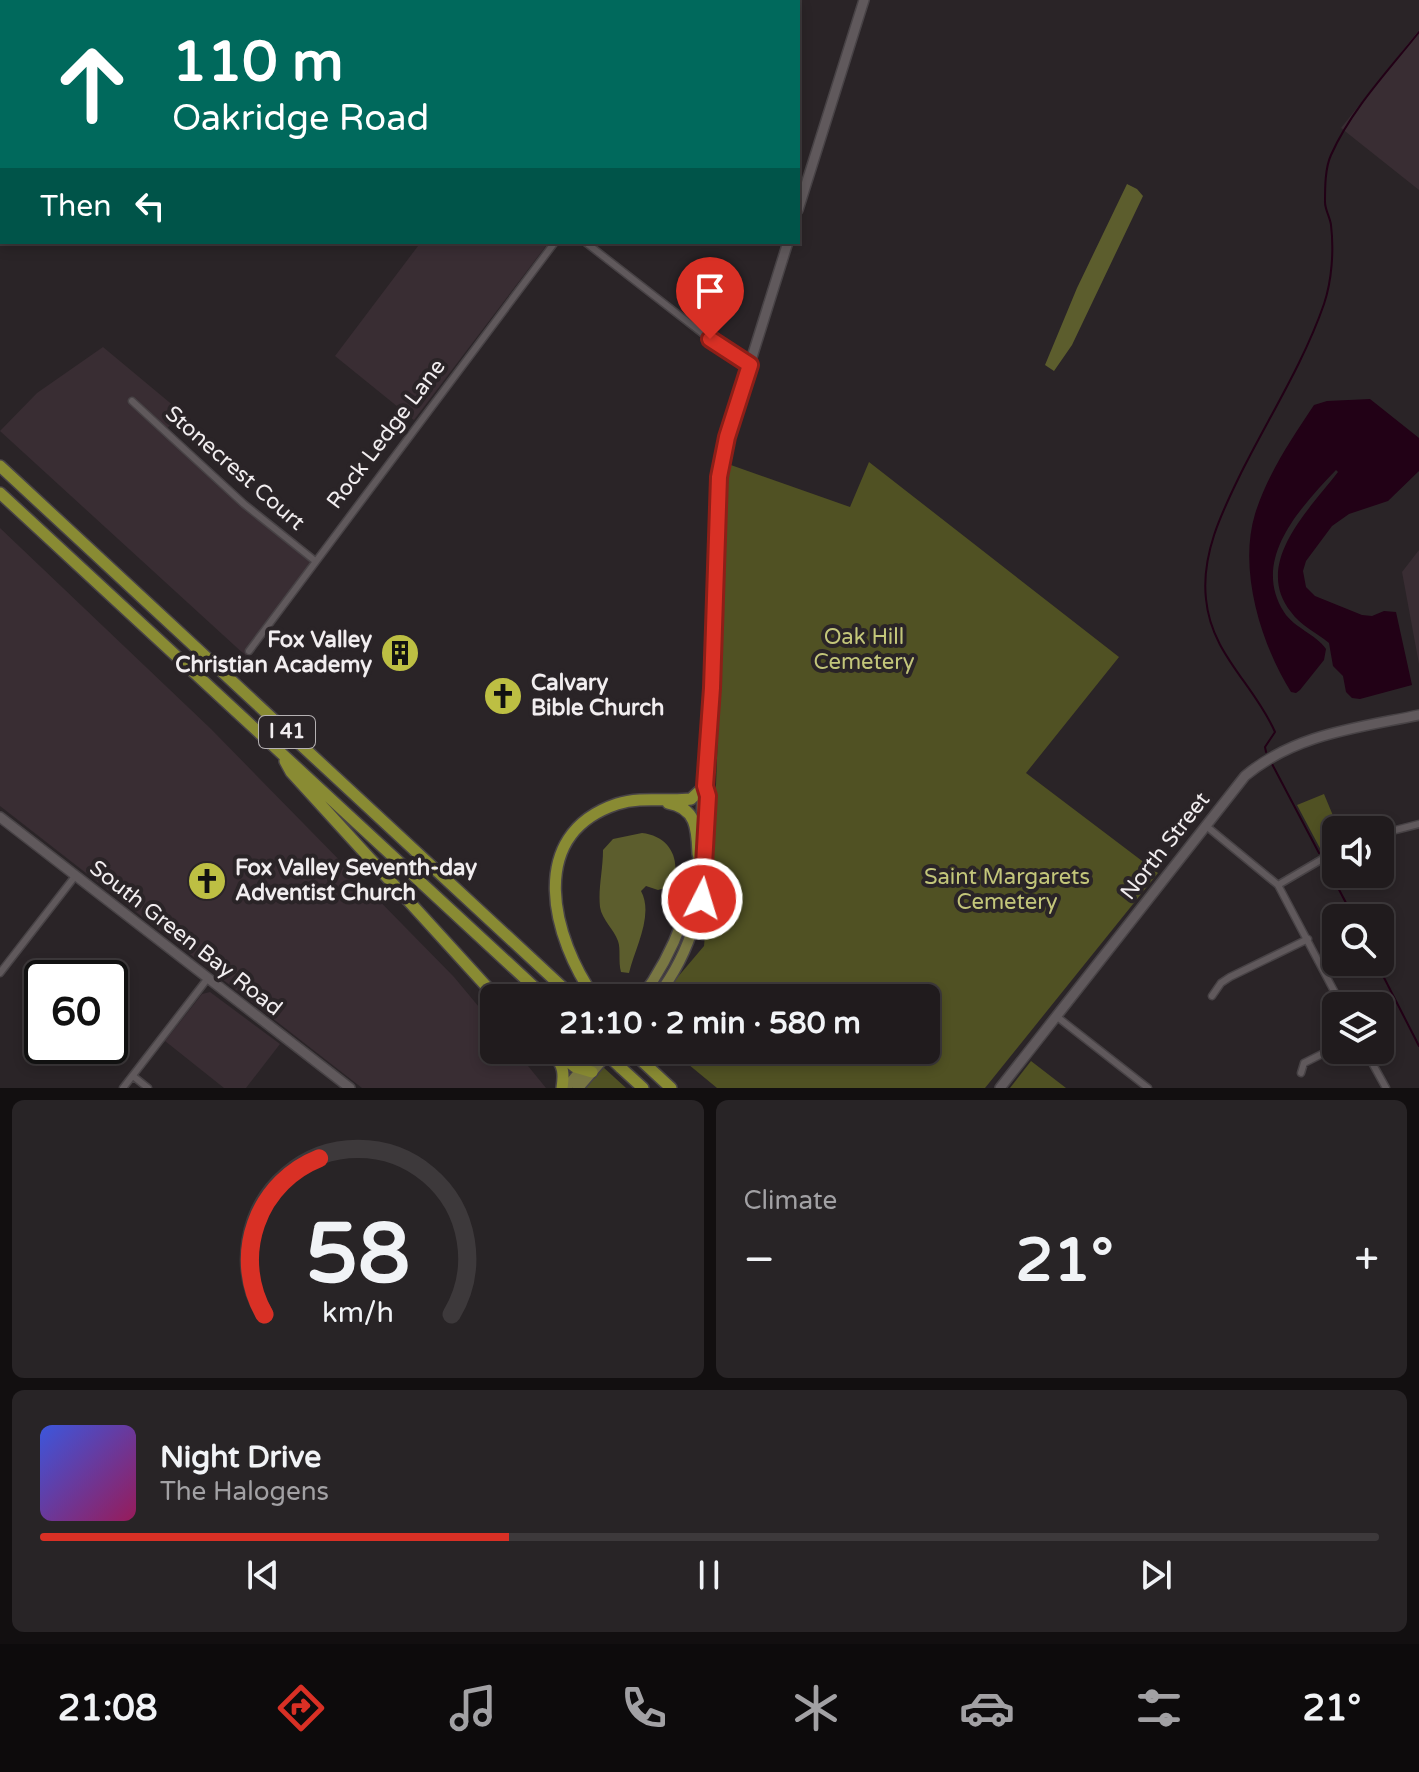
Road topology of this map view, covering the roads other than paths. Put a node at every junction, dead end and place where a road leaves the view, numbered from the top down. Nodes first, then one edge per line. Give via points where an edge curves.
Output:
1 (864, 0) edge
2 (800, 204) edge
3 (553, 244) edge
4 (588, 244) edge
5 (787, 244) edge
6 (750, 365) junction
7 (132, 401) dead end
8 (0, 466) edge
9 (0, 493) edge
10 (314, 560) junction
11 (249, 651) dead end
12 (1419, 715) edge
13 (282, 757) junction
14 (705, 786) junction
15 (636, 800) junction
16 (0, 817) edge
17 (1419, 824) edge
18 (1205, 825) junction
19 (1394, 830) edge
20 (698, 854) junction
21 (1322, 859) edge
22 (76, 875) junction
23 (1278, 885) junction
24 (1308, 939) junction
25 (0, 973) edge
26 (208, 978) junction
27 (484, 984) edge
28 (531, 984) edge
29 (559, 984) edge
30 (587, 984) edge
31 (651, 984) edge
32 (665, 984) edge
33 (1335, 992) edge
34 (1212, 996) dead end
35 (1056, 1016) junction
36 (1322, 1054) edge
37 (560, 1064) edge
38 (575, 1064) edge
39 (591, 1064) edge
40 (594, 1064) edge
41 (616, 1064) edge
42 (648, 1064) edge
43 (651, 1064) edge
44 (1373, 1064) edge
45 (586, 1071) junction
46 (1301, 1073) dead end
47 (133, 1076) junction
48 (123, 1088) edge
49 (148, 1088) edge
50 (350, 1088) edge
51 (564, 1088) edge
52 (578, 1088) edge
53 (643, 1088) edge
54 (671, 1088) edge
55 (681, 1088) edge
56 (1000, 1088) edge
57 (1148, 1088) edge
58 (1386, 1088) edge

1 - 2 street
3 - 10 street, Rock Ledge Lane
4 - 6 street
5 - 6 street
6 - 14 street via 719,477
7 - 10 street, Stonecrest Court
8 - 29 highway, I 41
9 - 13 highway, I 41
10 - 11 street, Rock Ledge Lane
12 - 18 street, North Street via 1285,748 1245,776
13 - 27 highway
13 - 28 highway, I 41
14 - 15 highway via 691,799
14 - 20 main road
14 - 32 main road via 702,899 680,961
15 - 20 highway via 686,810 695,823
15 - 30 highway via 605,809 583,825 558,866 558,922
16 - 22 street, South Green Bay Road
17 - 19 street
18 - 23 street
18 - 35 street, North Street
20 - 31 main road via 683,922
21 - 23 street
22 - 25 street
22 - 26 street, South Green Bay Road
23 - 24 street
24 - 33 street
24 - 34 street via 1230,977
26 - 47 street
26 - 50 street, South Green Bay Road
35 - 56 street, North Street
35 - 57 street
36 - 46 street via 1307,1061
37 - 51 highway
38 - 45 highway
39 - 45 main road
40 - 45 main road
41 - 53 highway, bridge
42 - 54 highway
43 - 55 highway
44 - 58 street
45 - 51 main road
45 - 52 main road
47 - 48 street
47 - 49 street

